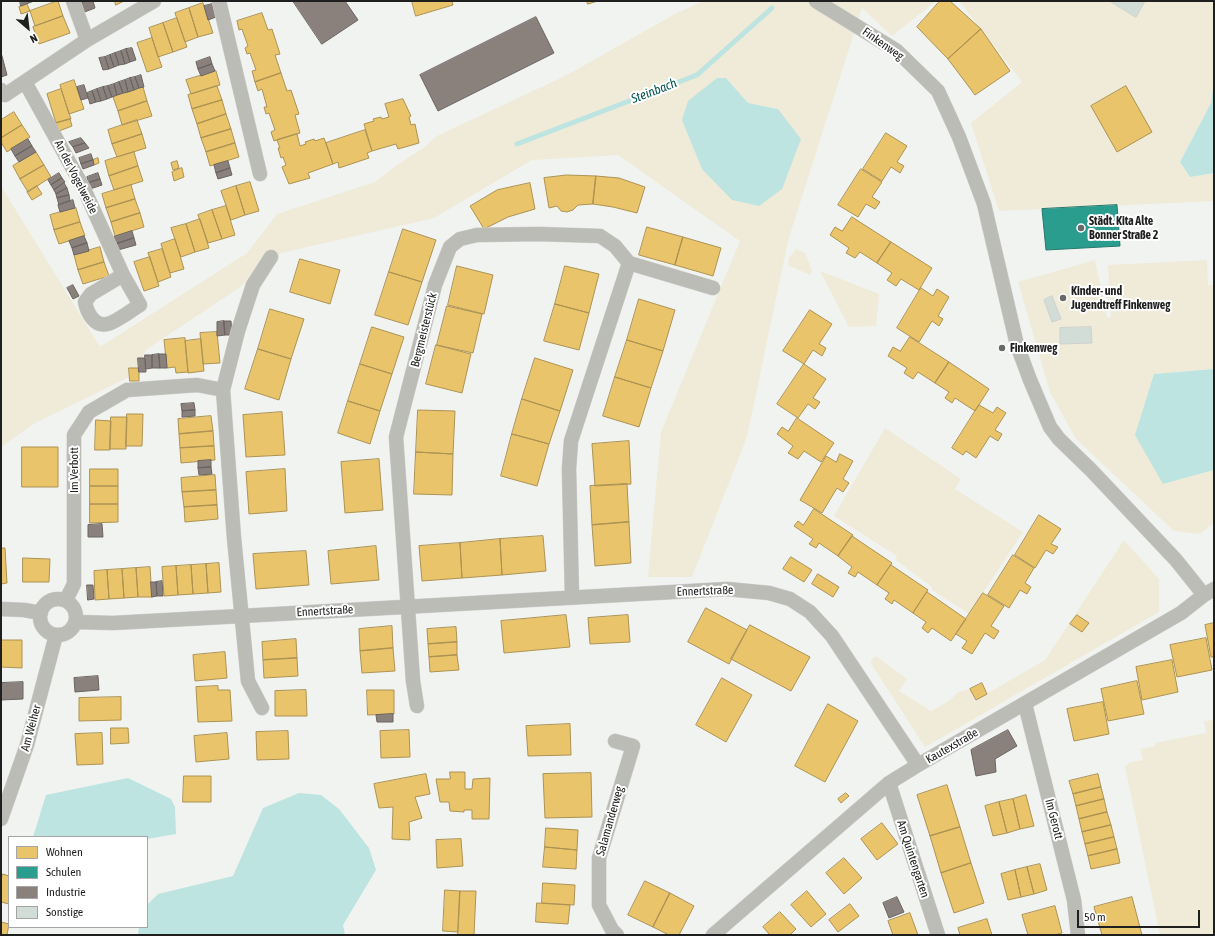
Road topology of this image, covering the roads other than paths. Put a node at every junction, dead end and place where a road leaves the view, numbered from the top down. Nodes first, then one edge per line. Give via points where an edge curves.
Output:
1 (73, 1) edge
2 (154, 1) edge
3 (219, 1) edge
4 (816, 1) edge
5 (87, 40) junction
6 (25, 82) junction
7 (1, 90) edge
8 (260, 174) dead end
9 (271, 257) dead end
10 (629, 264) junction
11 (123, 275) dead end
12 (713, 288) dead end
13 (223, 390) junction
14 (1209, 592) edge
15 (572, 597) junction
16 (66, 600) junction
17 (408, 606) junction
18 (1, 609) edge
19 (41, 613) junction
20 (241, 616) junction
21 (76, 622) junction
22 (56, 635) junction
23 (1025, 704) junction
24 (417, 706) dead end
25 (262, 708) dead end
26 (615, 741) dead end
27 (918, 765) junction
28 (889, 783) junction
29 (1, 819) edge
30 (617, 935) edge
31 (713, 935) edge
32 (938, 935) edge
33 (1078, 935) edge

1 - 5 street
2 - 5 street
3 - 8 street
4 - 14 street, Finkenweg via 897,51 938,91 959,137 984,204 1017,345 1050,427
5 - 6 street
6 - 7 street via 5,95
6 - 11 street, An der Vogelweide via 84,189
9 - 13 street via 253,285
10 - 12 street
10 - 15 street via 571,441 569,469
10 - 17 street, Bergmeisterstück via 615,246 600,236 477,235 460,239 450,248 435,285 396,437
13 - 16 street, Im Verbott via 197,385 127,390 89,412 74,435 74,584
13 - 20 street
14 - 23 street, Kautexstraße via 1181,613
15 - 17 street, Ennertstraße
15 - 27 street, Ennertstraße via 727,589 769,593 790,599 810,612 832,636
16 - 19 street via 51,601
16 - 21 street via 75,609
17 - 20 street, Ennertstraße
17 - 24 street
18 - 19 street
19 - 22 street via 42,625
20 - 21 street, Ennertstraße
20 - 25 street via 248,681
21 - 22 street via 66,634
22 - 29 street, Am Weiher via 28,745
23 - 27 street, Kautexstraße
23 - 33 street, Im Gerott via 1074,900
26 - 30 street, Salamanderweg via 633,746 599,858 598,905
27 - 28 street, Kautexstraße
28 - 31 street, Kautexstraße
28 - 32 street, Am Quintengarten

